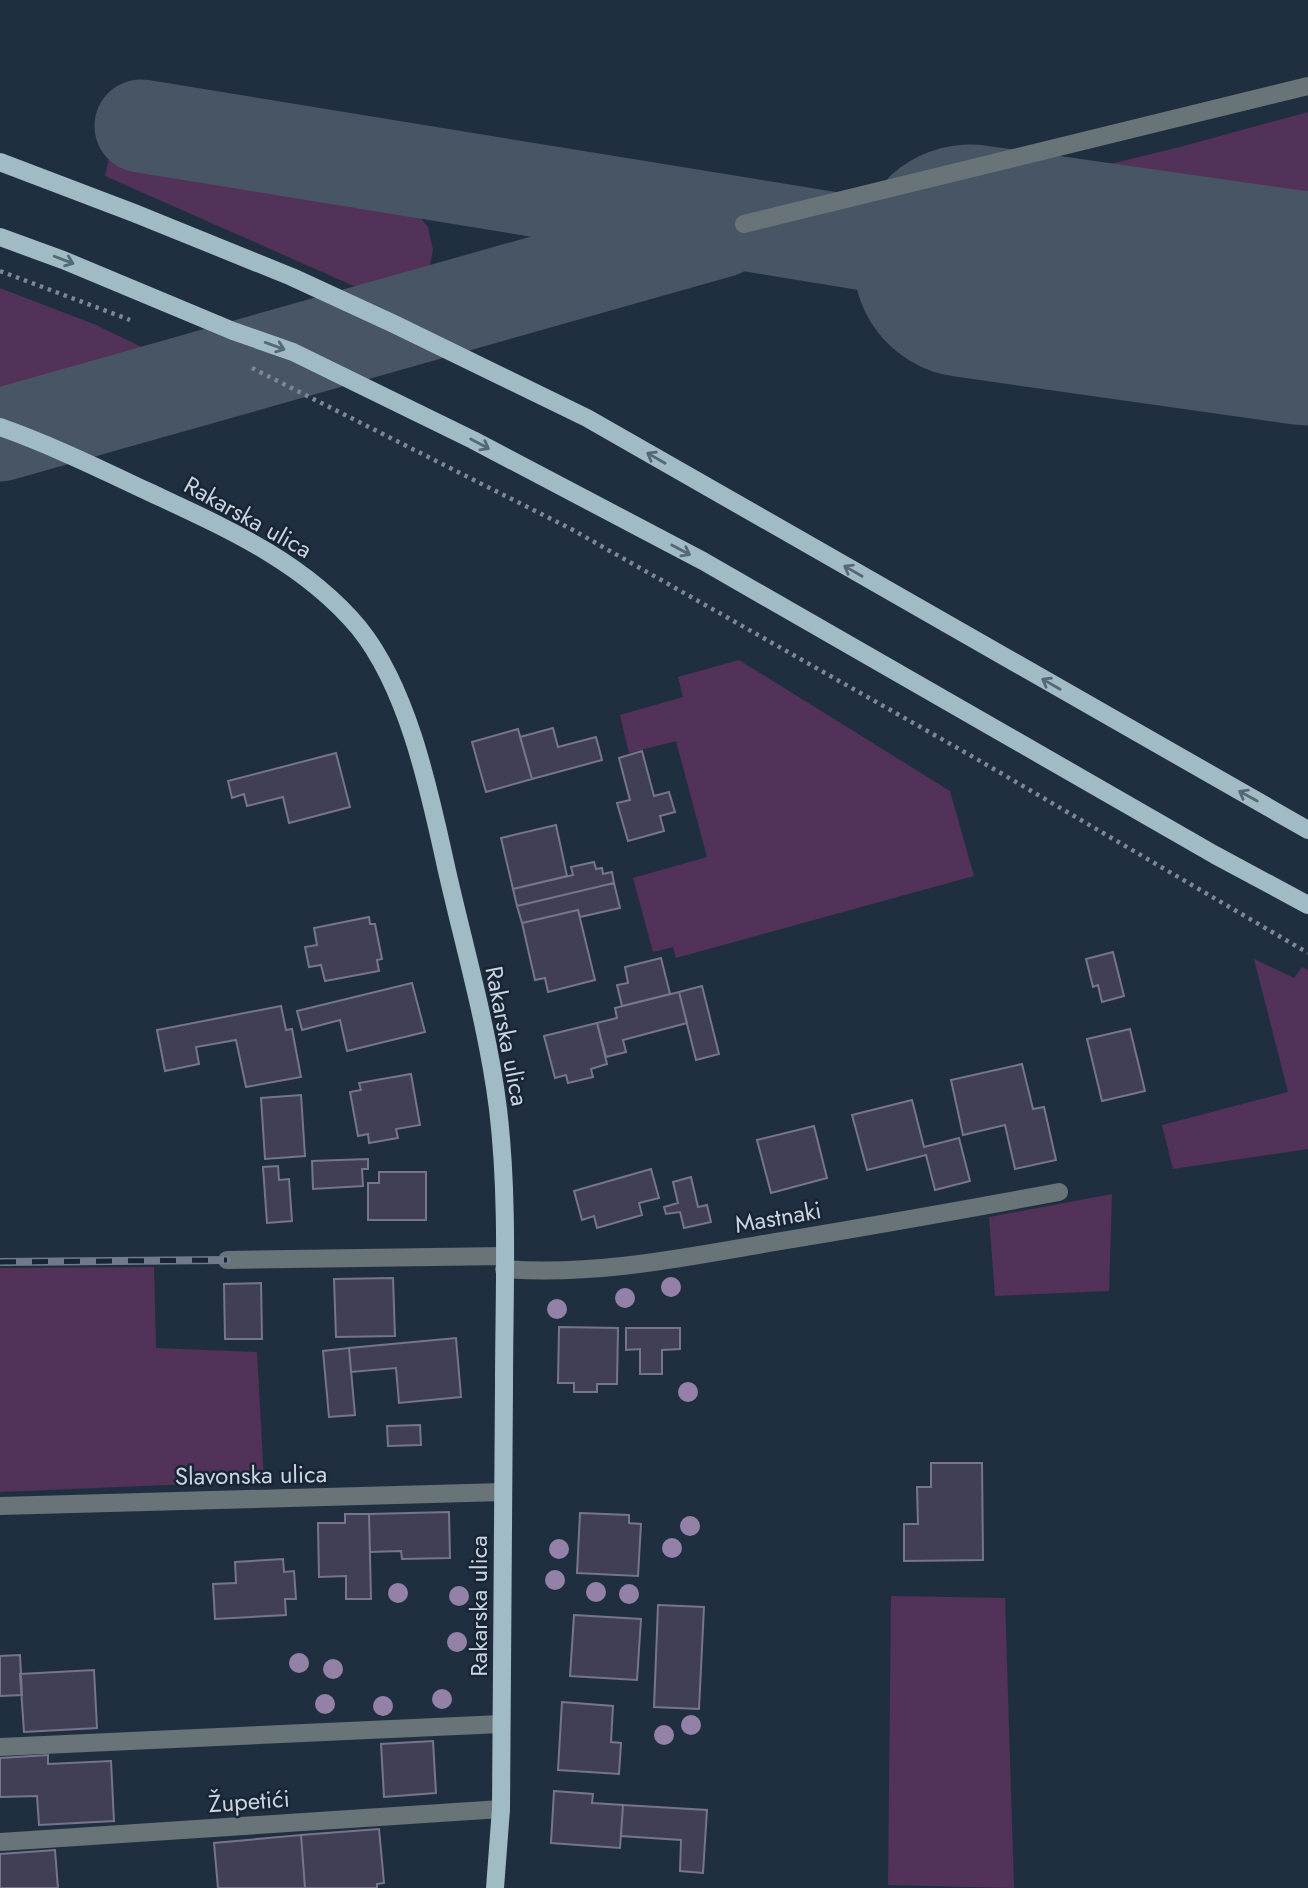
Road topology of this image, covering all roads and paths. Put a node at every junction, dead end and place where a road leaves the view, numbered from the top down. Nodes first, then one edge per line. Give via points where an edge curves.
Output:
1 (1308, 86) edge
2 (0, 162) edge
3 (744, 224) dead end
4 (0, 237) edge
5 (0, 271) edge
6 (130, 320) dead end
7 (246, 365) dead end
8 (0, 427) edge
9 (1308, 830) edge
10 (1308, 905) edge
11 (1308, 953) edge
12 (1059, 1192) dead end
13 (227, 1260) dead end
14 (504, 1263) junction
15 (503, 1492) junction
16 (0, 1506) edge
17 (501, 1724) junction
18 (0, 1747) edge
19 (501, 1809) junction
20 (0, 1842) edge
21 (495, 1888) edge

1 - 3 street
9 -> 2 main road via 587,418 292,277
4 -> 10 main road via 293,352 473,440 703,561
5 - 6 path
7 - 11 path via 573,530
8 - 14 main road, Rakarska ulica via 78,458 261,547 332,599 373,647 408,721 440,839 494,1079
12 - 14 street, Mastnaki via 623,1266 540,1271
13 - 14 street, Mastnaki
14 - 15 main road, Rakarska ulica
15 - 16 street, Slavonska ulica
15 - 17 main road, Rakarska ulica
17 - 18 street
17 - 19 main road, Rakarska ulica
19 - 20 street, Župetići
19 - 21 main road, Rakarska ulica

